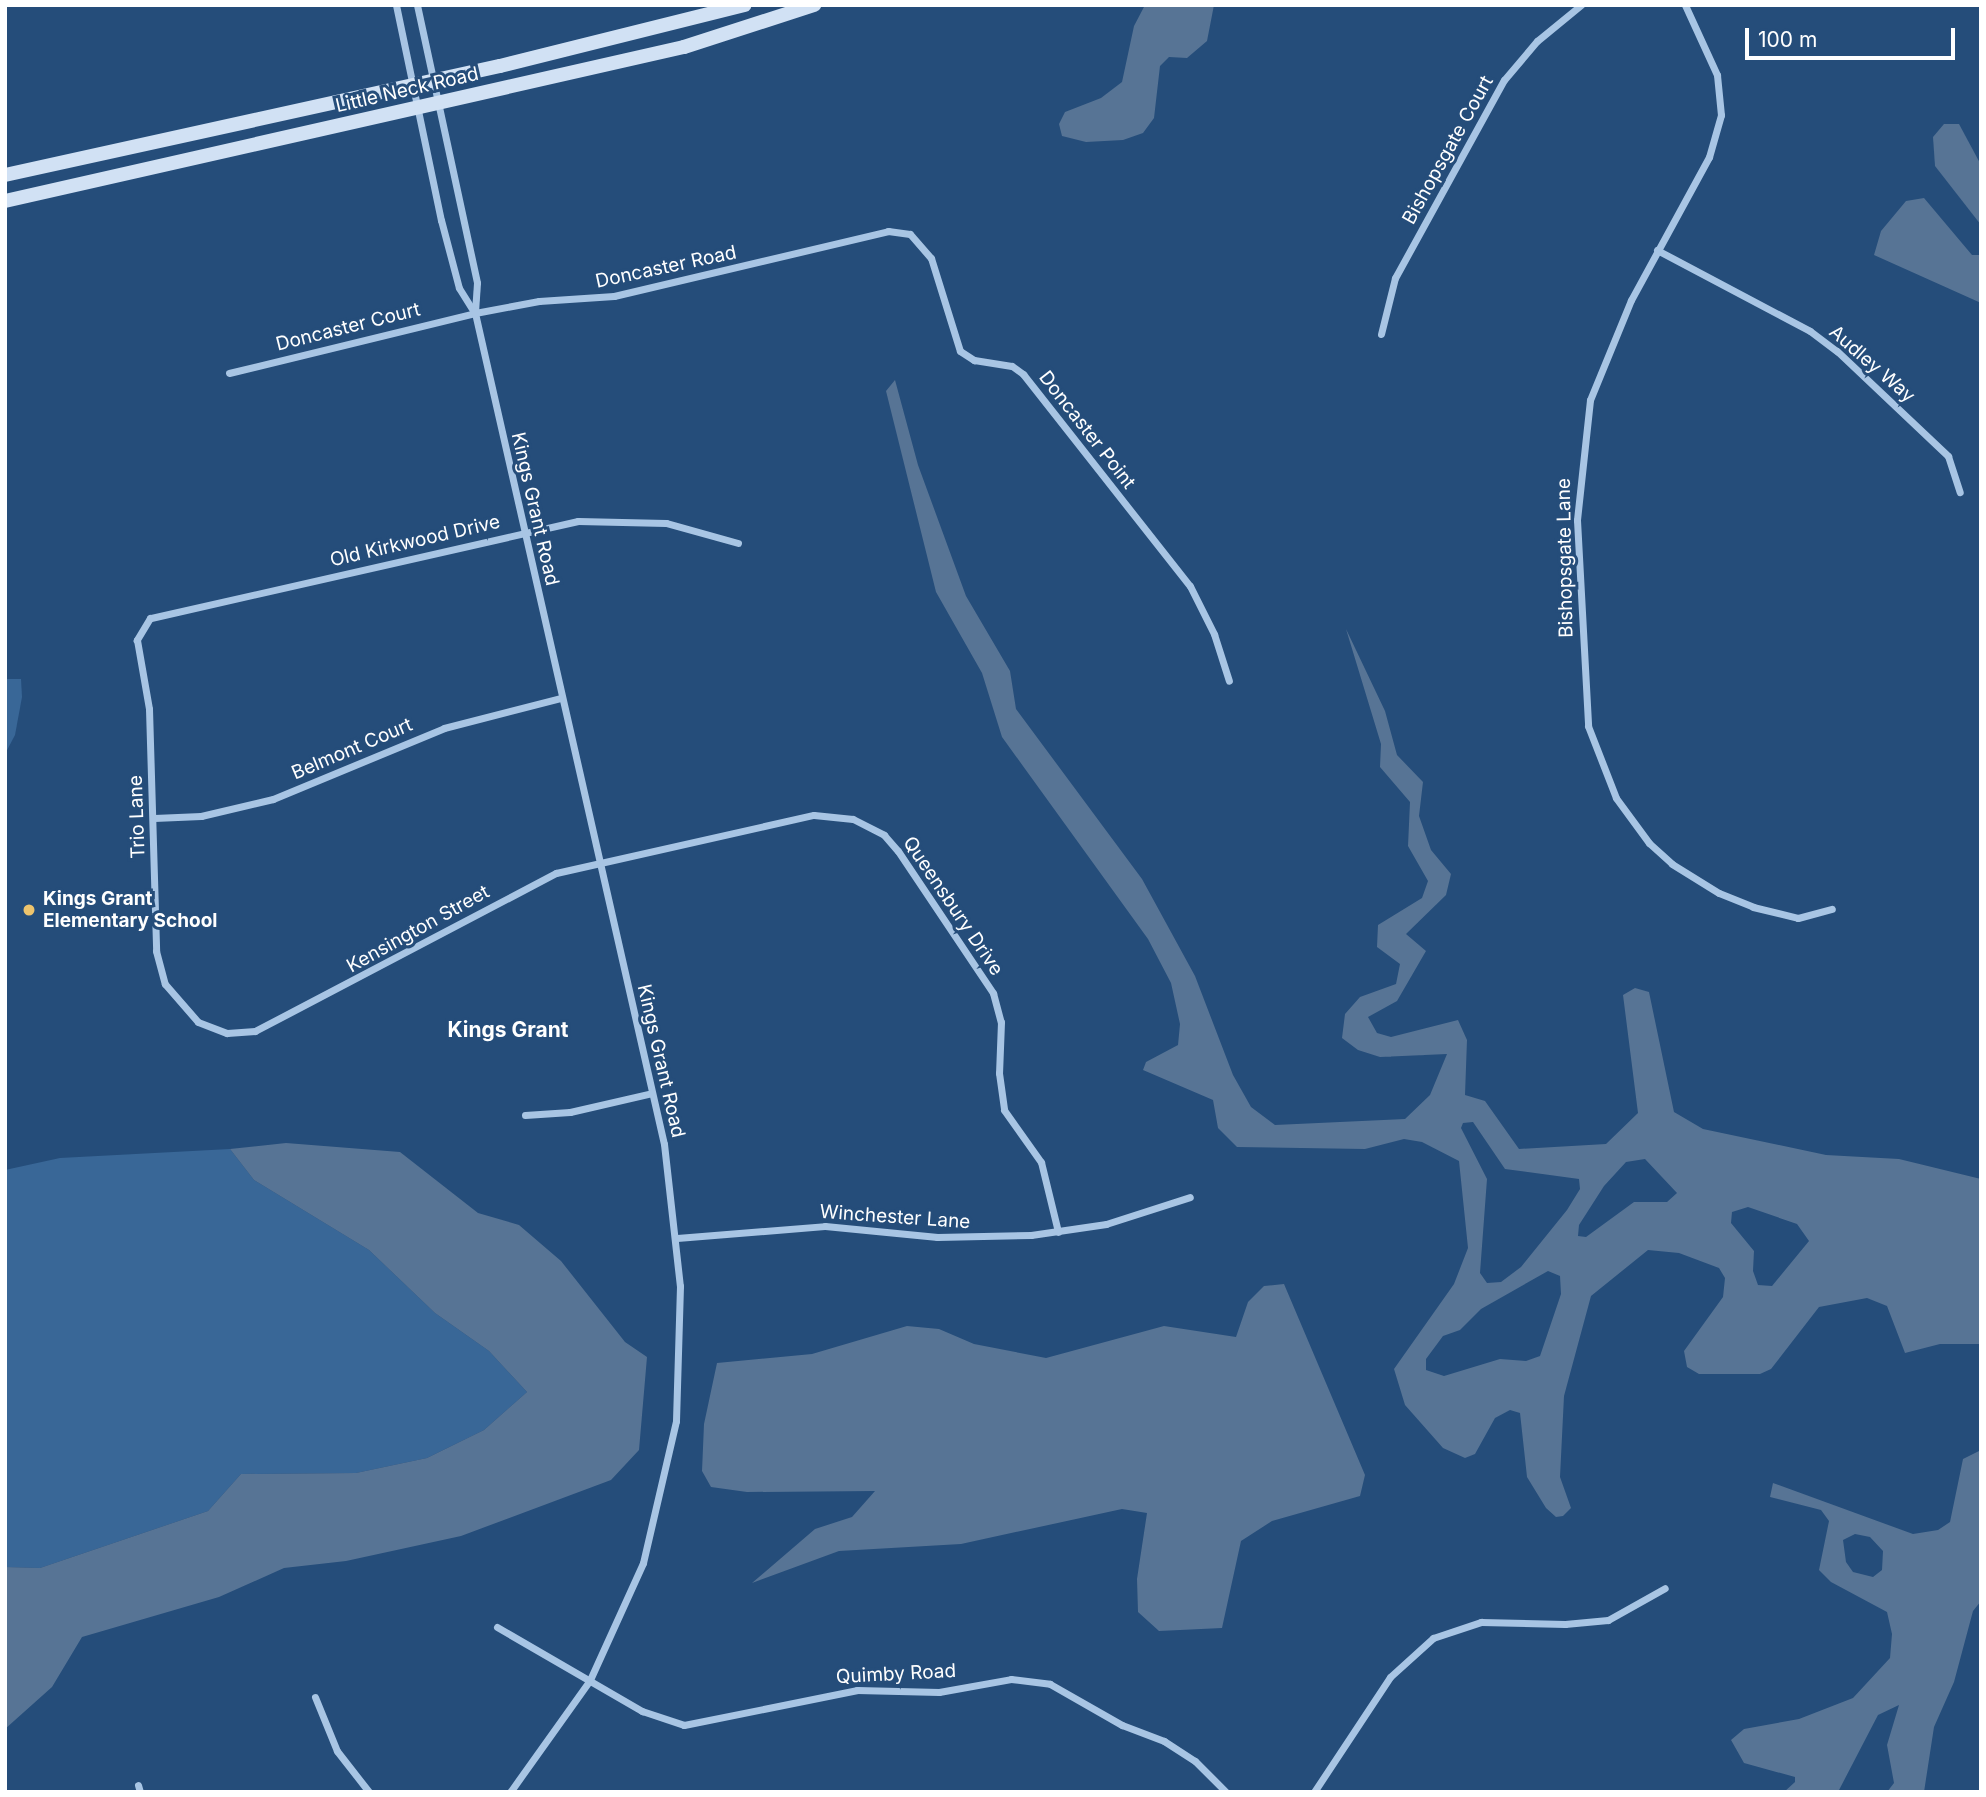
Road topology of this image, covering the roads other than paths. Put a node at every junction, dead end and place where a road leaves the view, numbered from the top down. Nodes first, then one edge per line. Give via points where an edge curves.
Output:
1 (396, 5) edge
2 (418, 5) edge
3 (745, 5) edge
4 (814, 5) edge
5 (1581, 5) edge
6 (1685, 5) edge
7 (433, 79) junction
8 (413, 84) junction
9 (439, 102) junction
10 (418, 107) junction
11 (5, 175) edge
12 (5, 201) edge
13 (821, 248) joint
14 (1657, 250) junction
15 (475, 313) junction
16 (1381, 334) dead end
17 (229, 373) dead end
18 (1960, 492) dead end
19 (524, 533) junction
20 (737, 543) dead end
21 (143, 624) joint
22 (1229, 681) dead end
23 (561, 698) junction
24 (154, 818) junction
25 (599, 864) junction
26 (1832, 909) dead end
27 (255, 1031) joint
28 (652, 1093) junction
29 (525, 1115) dead end
30 (1190, 1197) dead end
31 (1058, 1232) junction
32 (677, 1238) junction
33 (1665, 1588) dead end
34 (496, 1627) dead end
35 (590, 1680) junction
36 (315, 1697) dead end
37 (369, 1792) edge
38 (510, 1792) edge
39 (1226, 1792) edge
40 (1314, 1792) edge

1 - 8 street, Kings Grant Road
2 - 7 street, Kings Grant Road
3 - 7 street, Little Neck Road
4 - 9 street, Little Neck Road via 684,47
5 - 16 street, Bishopsgate Court via 1537,40 1504,80 1395,278
6 - 14 street, Bishopsgate Lane via 1717,75 1721,115 1709,158
7 - 8 street, Little Neck Road
7 - 9 street, Kings Grant Road
8 - 10 street, Kings Grant Road
8 - 11 street, Little Neck Road
9 - 10 street, Little Neck Road
9 - 15 street, Kings Grant Road via 477,283
10 - 12 street, Little Neck Road
10 - 15 street, Kings Grant Road via 459,288
13 - 15 street, Doncaster Road via 614,296 539,301
13 - 22 street, Doncaster Point via 888,231 920,240 932,258 960,351 974,360 1012,366 1023,374 1190,586 1214,634
14 - 18 street, Audley Way via 1810,331 1837,351 1948,456
14 - 26 street, Bishopsgate Lane via 1610,344 1590,400 1583,442 1577,520 1588,726 1616,798 1649,843 1672,864 1719,893 1772,913 1798,918
15 - 17 street, Doncaster Court
15 - 19 street, Kings Grant Road
19 - 20 street, Old Kirkwood Drive via 578,521 635,519 691,528
19 - 21 street, Old Kirkwood Drive via 271,589 150,618
19 - 23 street, Kings Grant Road
21 - 24 street, Trio Lane via 137,640 149,709
23 - 24 street, Belmont Court via 444,728 273,799 201,816
23 - 25 street, Kings Grant Road
24 - 27 street, Trio Lane via 156,951 165,984 198,1022 227,1033
25 - 27 street, Kensington Street via 539,880
25 - 28 street, Kings Grant Road
25 - 31 street, Queensbury Drive via 814,815 853,819 884,835 950,923 993,993 1001,1022 999,1073 1004,1110 1041,1162
28 - 29 street via 570,1112
28 - 32 street, Kings Grant Road
30 - 31 street, Winchester Lane via 1152,1212
31 - 32 street, Winchester Lane via 937,1237 825,1226
32 - 35 street, Kings Grant Road via 676,1421 667,1473 643,1563
33 - 40 street via 1608,1619 1565,1624 1481,1622 1433,1638 1390,1677
34 - 35 street, Quimby Road
35 - 38 street, Kings Grant Road
35 - 39 street, Quimby Road via 642,1711 684,1725 857,1690 939,1692 1031,1680 1065,1689 1122,1725 1164,1741 1195,1761
36 - 37 street via 337,1751

